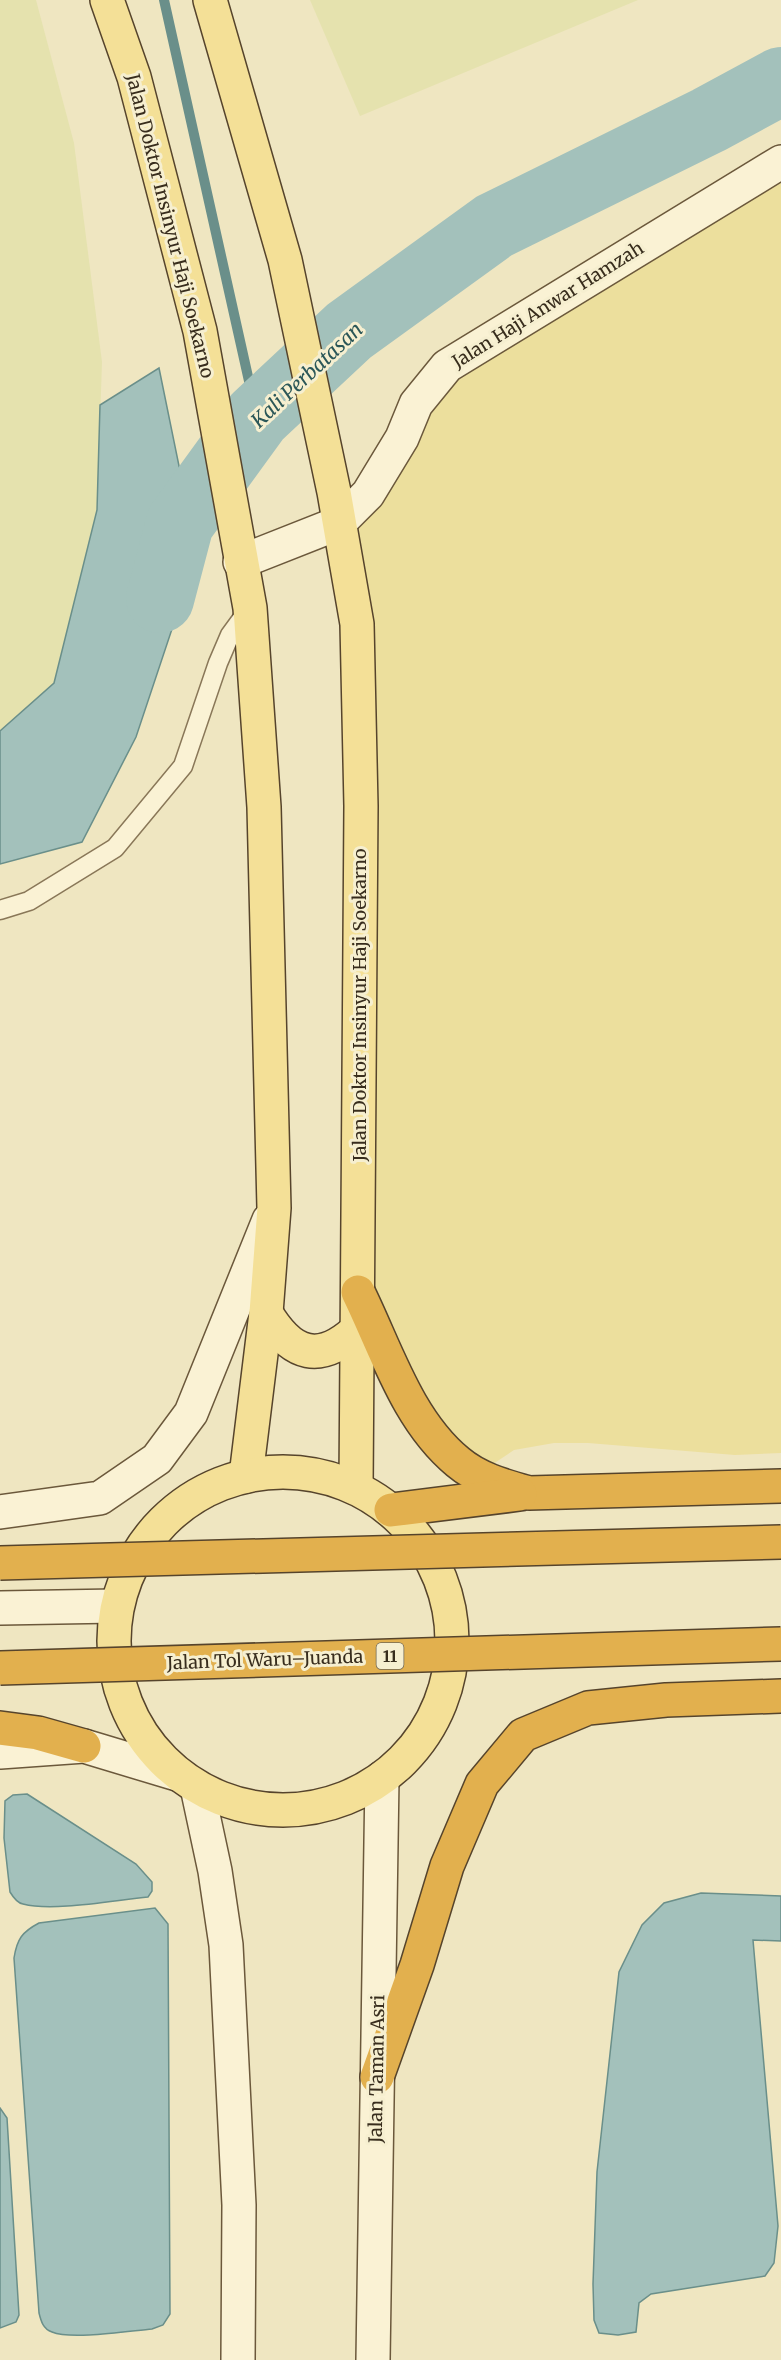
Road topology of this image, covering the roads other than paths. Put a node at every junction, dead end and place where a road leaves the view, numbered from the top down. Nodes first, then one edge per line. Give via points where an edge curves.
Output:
1 (107, 0) edge
2 (210, 0) edge
3 (781, 162) edge
4 (336, 507) junction
5 (238, 550) junction
6 (250, 608) junction
7 (0, 910) edge
8 (274, 1208) junction
9 (358, 1292) junction
10 (266, 1313) junction
11 (359, 1328) junction
12 (246, 1476) junction
13 (781, 1486) edge
14 (356, 1488) junction
15 (529, 1492) junction
16 (391, 1510) junction
17 (0, 1512) edge
18 (781, 1542) edge
19 (0, 1563) edge
20 (116, 1606) junction
21 (0, 1608) edge
22 (781, 1644) edge
23 (0, 1668) edge
24 (781, 1696) edge
25 (0, 1728) edge
26 (84, 1746) junction
27 (0, 1752) edge
28 (382, 1778) junction
29 (187, 1780) junction
30 (377, 2077) junction
31 (238, 2360) edge
32 (373, 2360) edge

1 - 5 main road, Jalan Doktor Insinyur Haji Soekarno via 134,77 200,331
2 - 4 main road, Jalan Doktor Insinyur Haji Soekarno via 285,260
3 - 4 main road, Jalan Haji Anwar Hamzah via 447,366 416,404 402,438 368,494
4 - 5 main road
4 - 9 main road, Jalan Doktor Insinyur Haji Soekarno via 357,624 361,806
5 - 6 main road, Jalan Doktor Insinyur Haji Soekarno
6 - 7 lane via 230,635 218,663 183,766 115,848 30,902
6 - 8 main road, Jalan Doktor Insinyur Haji Soekarno via 264,807
8 - 10 main road, Jalan Doktor Insinyur Haji Soekarno
8 - 17 main road via 191,1413 157,1459 100,1498
9 - 11 main road, Jalan Doktor Insinyur Haji Soekarno
9 - 15 highway via 419,1418 458,1461 496,1484
10 - 11 main road via 290,1345 306,1350 329,1349 343,1343
10 - 12 main road, Jalan Doktor Insinyur Haji Soekarno
11 - 14 main road, Jalan Doktor Insinyur Haji Soekarno
12 - 14 main road via 303,1473
12 - 20 main road via 210,1488 177,1509 150,1536 129,1569
13 - 15 highway
14 - 16 main road
15 - 16 highway
16 - 28 main road via 421,1542 442,1581 452,1624 451,1668 438,1710 414,1748
18 - 19 highway, bridge
20 - 21 main road
20 - 29 main road via 112,1652 122,1699 144,1740
22 - 23 highway, Jalan Tol Waru–Juanda / 11, bridge
24 - 30 highway via 666,1700 588,1708 523,1735 482,1784 452,1856
25 - 26 highway via 38,1733
26 - 27 main road
26 - 29 main road
28 - 29 main road via 338,1800 291,1810 243,1805
28 - 30 main road, Jalan Taman Asri
29 - 31 main road via 215,1870 226,1945 239,2205
30 - 32 main road, Jalan Taman Asri

